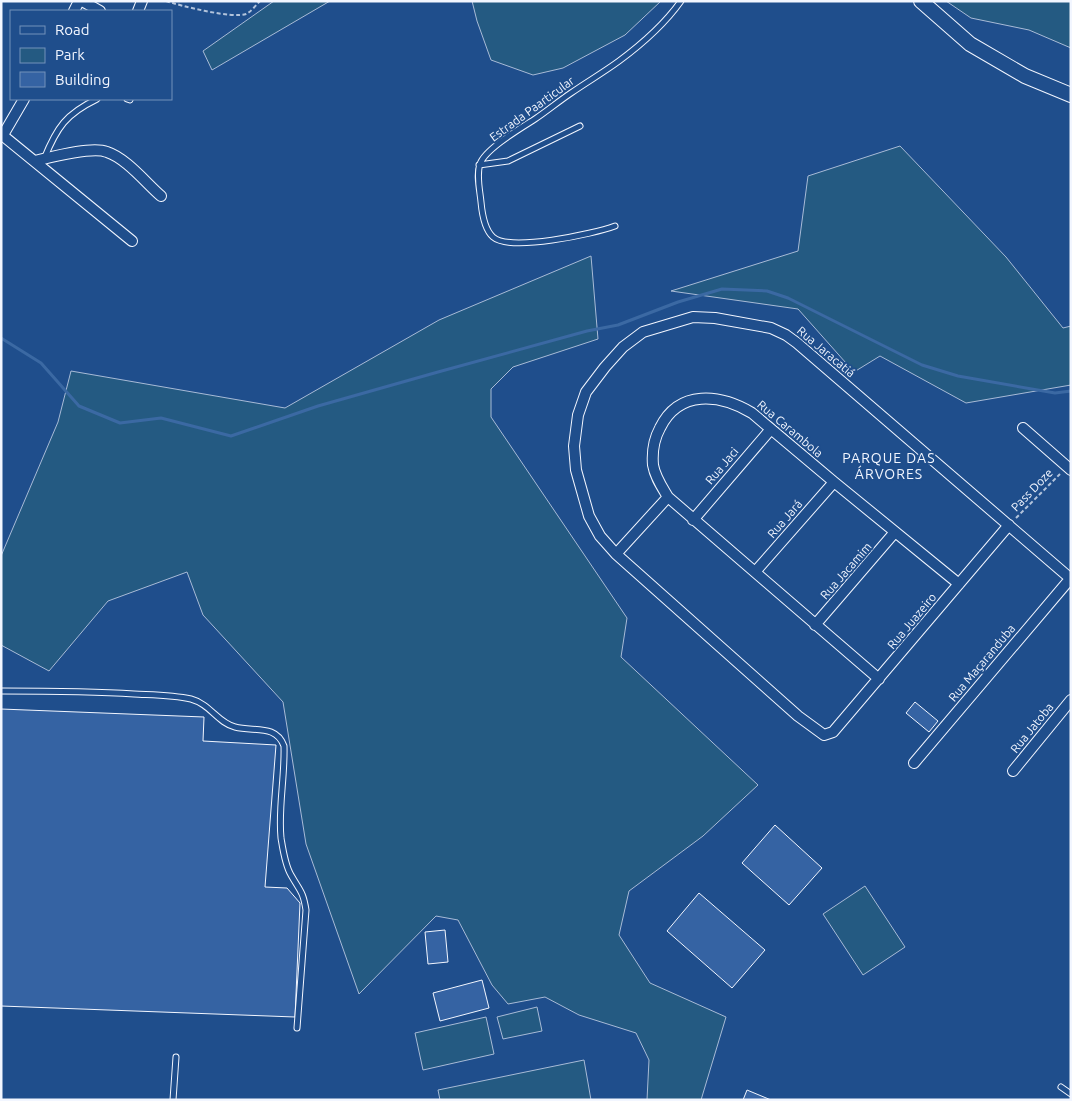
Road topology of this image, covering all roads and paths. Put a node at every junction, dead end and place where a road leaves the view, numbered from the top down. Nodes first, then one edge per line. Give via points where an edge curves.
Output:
1 (80, 1) edge
2 (166, 1) edge
3 (260, 1) edge
4 (681, 1) edge
5 (921, 1) edge
6 (98, 10) edge
7 (1071, 95) edge
8 (23, 100) edge
9 (95, 100) edge
10 (580, 126) dead end
11 (2, 134) edge
12 (39, 160) junction
13 (479, 165) junction
14 (161, 196) dead end
15 (614, 226) dead end
16 (132, 241) dead end
17 (771, 428) junction
18 (1023, 428) dead end
19 (1069, 468) edge
20 (834, 482) junction
21 (668, 497) junction
22 (693, 520) junction
23 (1009, 525) junction
24 (895, 532) junction
25 (616, 554) junction
26 (755, 572) junction
27 (1070, 579) edge
28 (959, 584) junction
29 (815, 625) junction
30 (879, 680) junction
31 (1, 691) edge
32 (1071, 700) edge
33 (829, 733) joint
34 (914, 763) dead end
35 (1013, 771) dead end
36 (297, 1028) dead end
37 (176, 1057) dead end
38 (1061, 1087) dead end
39 (1071, 1094) edge
40 (173, 1100) edge

1 - 6 street
2 - 3 path via 229,16 248,13
4 - 13 lane, Estrada Paarticular via 641,44 502,141
5 - 7 street via 970,44 1024,76
8 - 11 street
9 - 12 lane via 74,111 60,126
10 - 13 lane via 508,161
11 - 12 street
12 - 14 street via 92,150 107,151 125,162
12 - 16 street
13 - 15 lane via 484,222 498,241 516,243 554,239
17 - 20 street, Rua Carambola
17 - 21 street, Rua Carambola via 752,412 726,400 688,401 672,410 659,430 653,452 656,475
17 - 22 street, Rua Jaci
18 - 19 street
19 - 23 path, Pass Doze
20 - 24 street, Rua Carambola
20 - 26 street, Rua Jará
21 - 22 street, Rua Carambola
21 - 25 street
22 - 26 street, Rua Carambola
23 - 25 street, Rua Jaracatiá via 786,335 758,324 693,317 644,332 623,346 586,392 578,416 574,446 582,492 589,516 600,536
23 - 27 street, Rua Jaracatiá
23 - 28 street, Rua Juazeiro
24 - 28 street, Rua Carambola
24 - 29 street, Rua Jacamim
25 - 33 street, Rua Jaracatiá via 798,716
26 - 29 street, Rua Carambola
27 - 34 street, Rua Maçaranduba
28 - 30 street, Rua Juazeiro
29 - 30 street, Rua Carambola
30 - 33 street, Rua Juazeiro
31 - 36 lane via 85,691 188,698 204,705 229,725 272,731 278,735 284,746 281,838 287,865 304,896 306,910
32 - 35 street, Rua Jatoba
37 - 40 lane
38 - 39 lane

